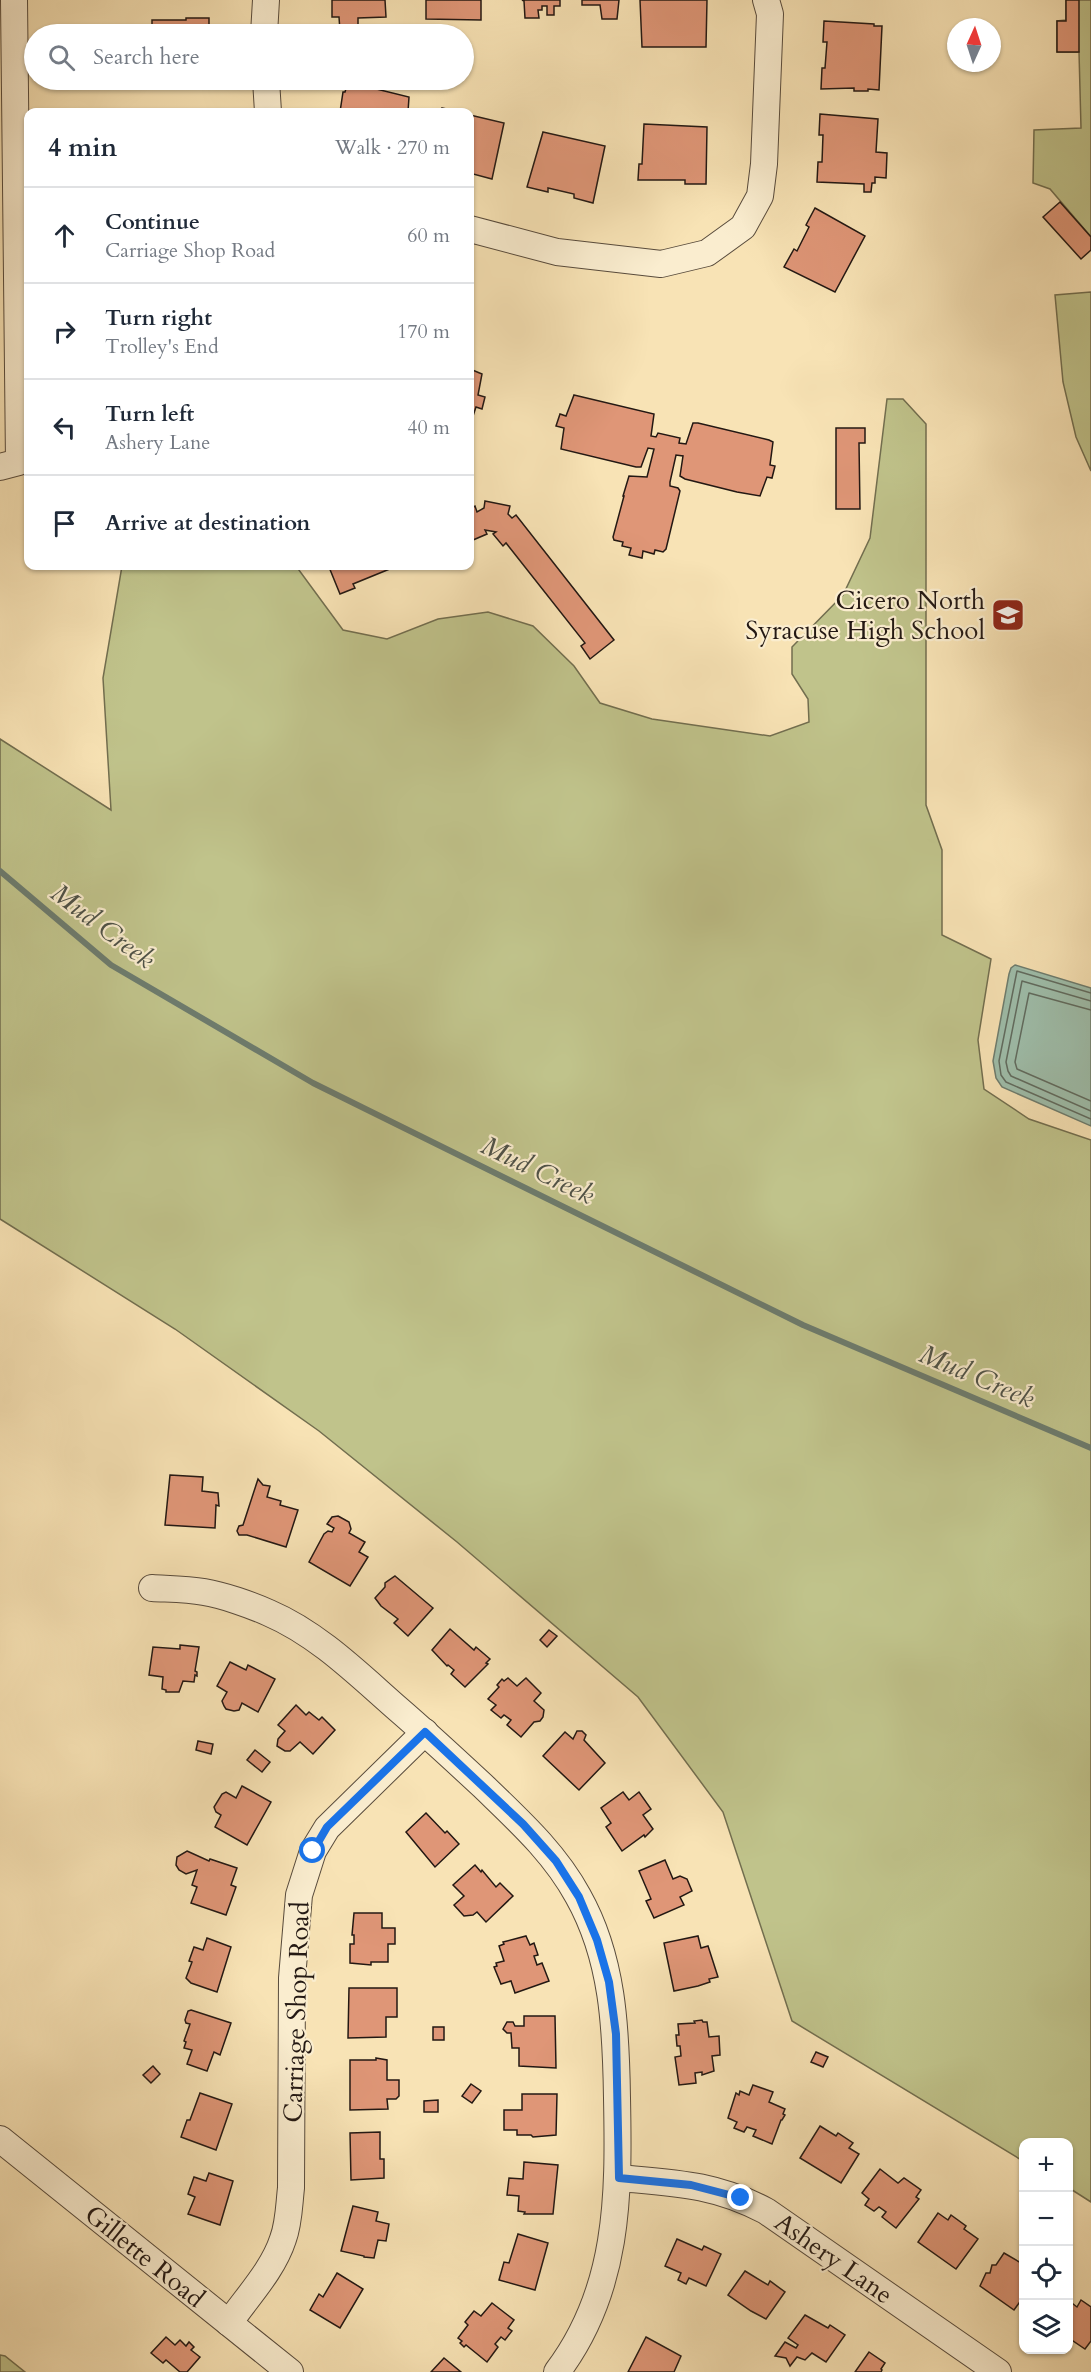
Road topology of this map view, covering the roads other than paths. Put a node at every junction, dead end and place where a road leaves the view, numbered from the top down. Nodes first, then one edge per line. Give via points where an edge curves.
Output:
1 (14, 0) edge
2 (266, 0) edge
3 (766, 0) edge
4 (265, 24) edge
5 (267, 90) edge
6 (268, 108) edge
7 (474, 230) edge
8 (0, 467) edge
9 (152, 1588) dead end
10 (425, 1732) junction
11 (0, 2139) edge
12 (619, 2178) junction
13 (229, 2323) junction
14 (984, 2368) edge
15 (290, 2372) edge
16 (557, 2372) edge

1 - 8 street via 19,462
2 - 4 street
3 - 7 street via 770,14 764,164 760,196 743,227 707,253 661,264 557,252
5 - 6 street
9 - 10 street via 206,1592 269,1613 322,1643
10 - 12 street via 523,1824 556,1861 579,1897 609,1982 616,2034
10 - 13 street, Carriage Shop Road via 327,1827 313,1851 299,1895 292,1978 288,2218 275,2257
11 - 13 street, Gillette Road
12 - 14 street, Ashery Lane via 691,2185 741,2198 766,2211
12 - 16 street via 606,2270 595,2306
13 - 15 street, Gillette Road

